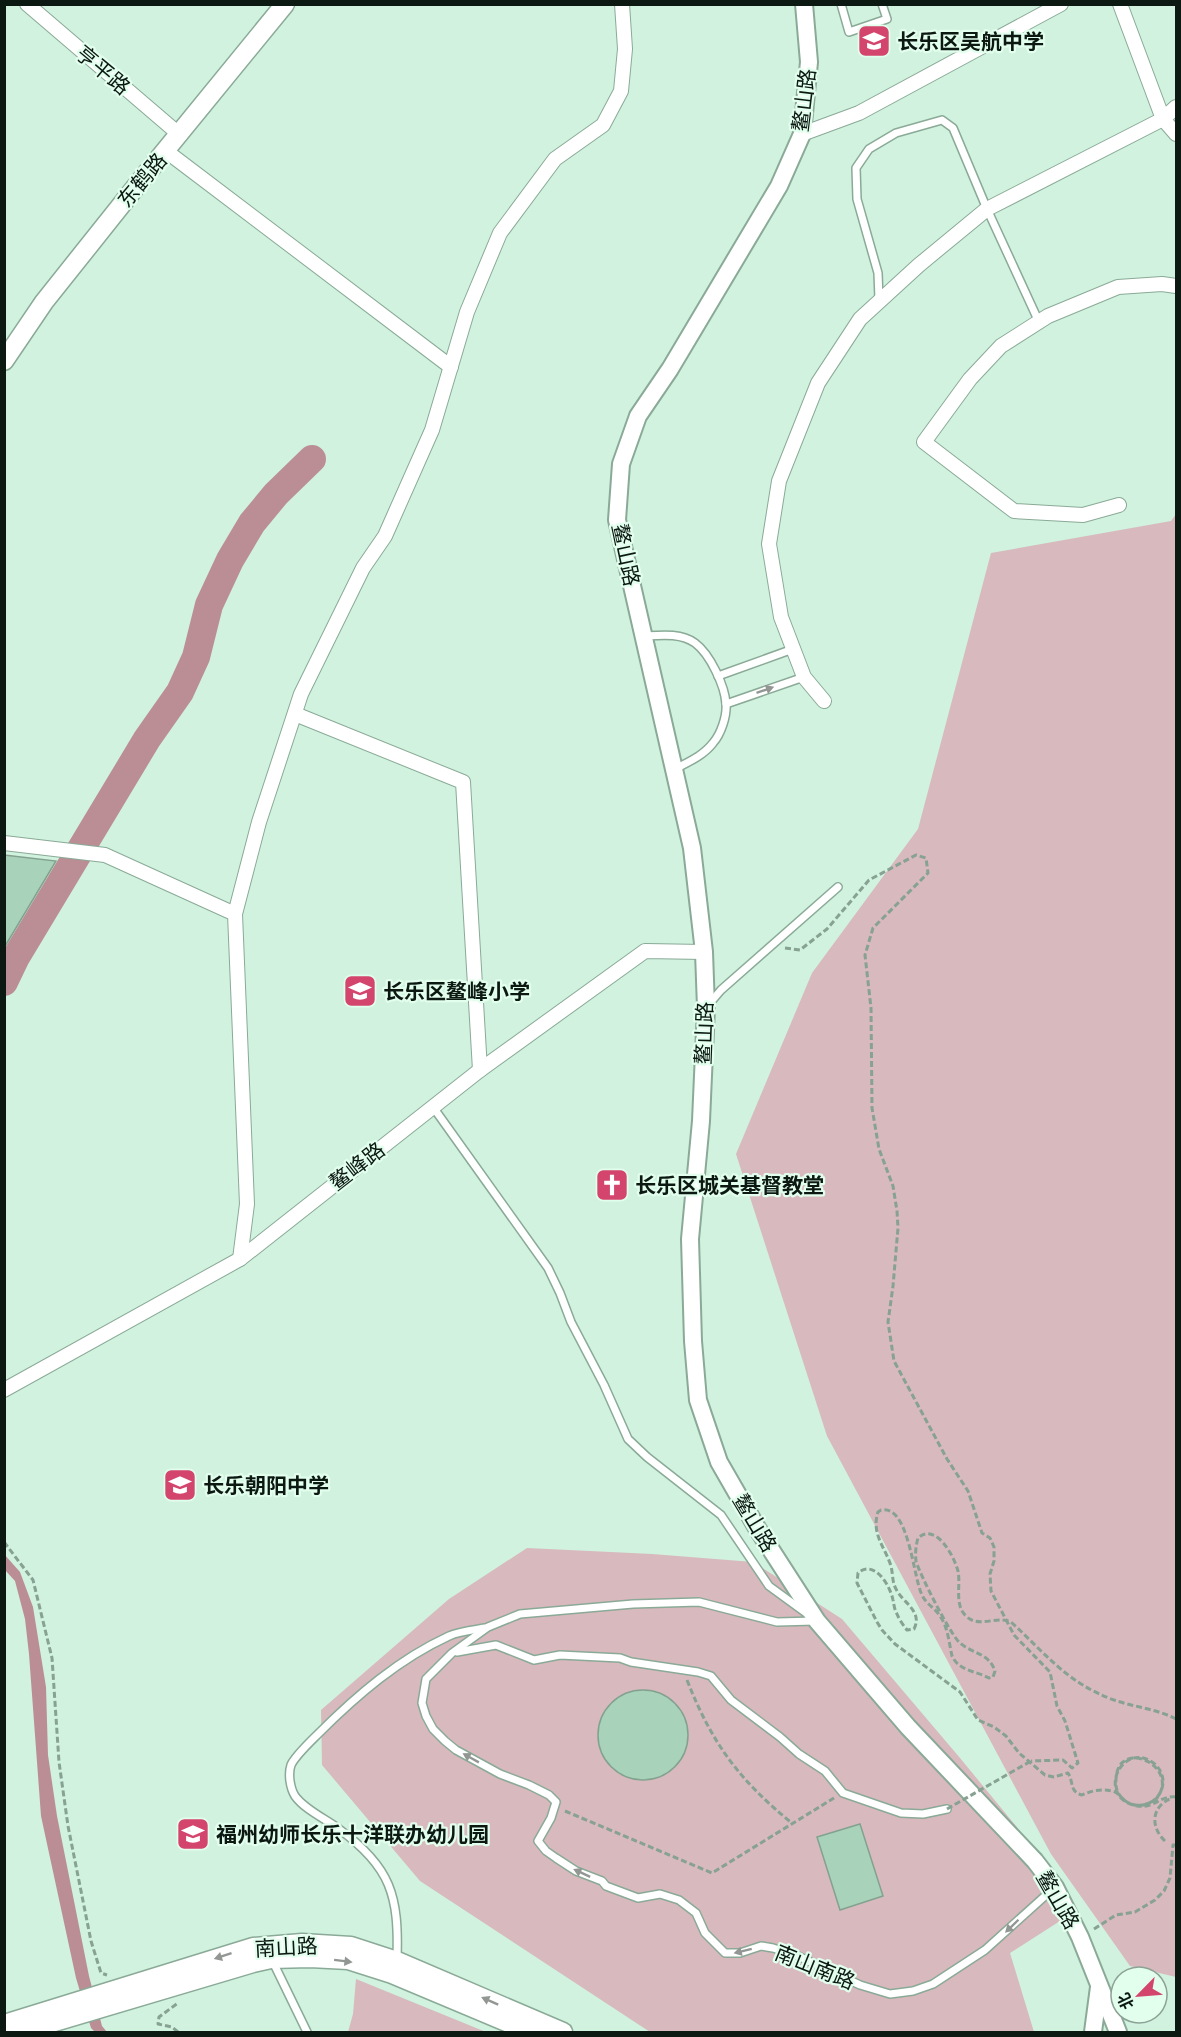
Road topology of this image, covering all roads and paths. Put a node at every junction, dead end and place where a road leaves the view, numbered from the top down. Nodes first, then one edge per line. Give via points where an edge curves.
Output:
1 (27, 4) edge
2 (285, 4) edge
3 (622, 4) edge
4 (804, 4) edge
5 (841, 4) edge
6 (882, 4) edge
7 (1061, 4) edge
8 (1120, 4) edge
9 (1176, 107) edge
10 (1163, 119) junction
11 (802, 134) junction
12 (1176, 134) edge
13 (180, 135) junction
14 (166, 151) junction
15 (987, 209) junction
16 (1176, 286) edge
17 (879, 302) junction
18 (1039, 322) junction
19 (4, 361) edge
20 (451, 367) junction
21 (1119, 506) dead end
22 (643, 636) junction
23 (793, 649) junction
24 (718, 676) junction
25 (804, 677) junction
26 (824, 701) dead end
27 (726, 704) junction
28 (295, 714) junction
29 (675, 769) junction
30 (4, 843) edge
31 (838, 887) dead end
32 (236, 914) junction
33 (772, 946) junction
34 (704, 952) junction
35 (706, 1008) junction
36 (480, 1070) junction
37 (433, 1107) junction
38 (240, 1259) junction
39 (4, 1390) edge
40 (4, 1542) edge
41 (1004, 1618) junction
42 (817, 1621) junction
43 (488, 1627) junction
44 (452, 1653) junction
45 (683, 1670) junction
46 (1176, 1719) edge
47 (1031, 1761) junction
48 (1163, 1777) junction
49 (843, 1793) junction
50 (1121, 1797) junction
51 (1176, 1797) edge
52 (1149, 1803) junction
53 (556, 1807) junction
54 (947, 1809) joint
55 (793, 1824) junction
56 (1175, 1845) edge
57 (1055, 1887) junction
58 (1080, 1937) junction
59 (271, 1959) junction
60 (397, 1961) junction
61 (1099, 1986) junction
62 (117, 1989) junction
63 (183, 2000) dead end
64 (74, 2010) junction
65 (4, 2024) edge
66 (21, 2032) edge
67 (178, 2032) edge
68 (307, 2032) edge
69 (530, 2032) edge
70 (563, 2032) edge
71 (1093, 2032) edge
72 (1118, 2032) edge

1 - 13 street, 亨平路
2 - 13 main road, 东鹤路
3 - 20 street via 625,49 621,91 603,125 555,159 500,233 467,312
4 - 11 street, 鳌山路 via 809,62
5 - 6 lane via 849,32 887,19
7 - 11 street via 859,113
8 - 10 street
9 - 10 street
10 - 12 street
10 - 15 street
11 - 22 street, 鳌山路 via 779,186 638,416 621,464 617,520
13 - 14 main road, 东鹤路
14 - 19 main road, 东鹤路 via 44,303
14 - 20 street
15 - 17 street
15 - 17 lane via 953,128 942,120 896,133 869,149 856,168 857,199 878,273
15 - 18 lane
16 - 18 street via 1118,287
17 - 23 street via 860,319 818,383 779,481 769,544 781,617
18 - 21 street via 1001,346 970,379 924,442 1014,511 1083,515
20 - 28 street via 432,430 385,536 363,568 301,694
22 - 24 lane via 669,634 694,642
22 - 29 street, 鳌山路
23 - 24 lane
23 - 25 street
24 - 27 lane
25 - 26 street
27 -> 25 lane
27 - 29 lane via 724,721 714,742
28 - 32 street via 259,822
28 - 36 street via 464,782
29 - 34 street, 鳌山路 via 692,848
30 - 32 street via 105,855
31 - 33 lane
32 - 38 street via 247,1204
33 - 35 lane
33 - 41 path via 800,950 827,929 869,880 916,855 926,858 928,873 873,928 865,955 871,1008 872,1108 897,1211 888,1322 894,1361 968,1491 982,1533 994,1547 991,1591
34 - 35 street, 鳌山路
34 - 36 street, 鳌峰路 via 645,951
35 - 42 street, 鳌山路 via 690,1239 698,1400 719,1462
36 - 37 street, 鳌峰路
37 - 38 street, 鳌峰路
37 - 42 lane via 548,1268 628,1438 721,1515 769,1586
38 - 39 street, 鳌峰路
40 - 62 path via 33,1580 52,1658 59,1762 91,1941 101,1973
41 - 46 path via 1072,1679 1115,1700
41 - 47 path via 1014,1635 1050,1672 1057,1707 1078,1763 1072,1768 1063,1760
41 - 47 path via 979,1622 964,1614 955,1562 938,1537 925,1533 918,1538 918,1567 954,1636 989,1660 995,1674 989,1678 959,1666 952,1656 942,1619 922,1596 907,1537 896,1514 888,1509 878,1512 878,1538 891,1567 893,1583 914,1612 916,1623 914,1629 907,1630 883,1579 865,1568 858,1573 857,1582 882,1630 903,1652 960,1692 978,1720 1006,1736
42 - 43 lane via 777,1622 699,1602 520,1614
42 - 57 street, 鳌山路
43 - 44 lane
43 - 60 lane via 452,1634 401,1662 349,1704 291,1765 295,1796 371,1855 392,1888 398,1925
44 - 45 lane via 496,1645 534,1660 560,1655 620,1658
53 -> 44 lane via 549,1795 472,1759 433,1729 422,1703 426,1678
45 - 49 lane via 711,1676 731,1700 825,1771
45 - 55 path via 699,1710 726,1757 766,1802
47 - 52 path via 1048,1777 1068,1773 1073,1790 1080,1795 1094,1790 1111,1791 1134,1805
47 - 54 path, bridge
48 - 50 path via 1148,1759 1125,1762 1115,1782
48 - 50 path via 1148,1759 1125,1761 1115,1782
48 - 52 path via 1163,1785
49 - 54 lane via 901,1813
49 - 55 path
50 - 51 path via 1147,1807
50 - 52 path via 1134,1805
51 - 56 path via 1164,1801 1155,1814 1156,1830 1165,1841
53 - 55 path via 712,1873
57 -> 53 lane, 南山南路 via 960,1968 933,1984 890,1994 773,1948 761,1946 725,1953 705,1933 696,1913 679,1900 660,1894 629,1896 576,1871 538,1841
56 - 58 path via 1170,1878 1155,1900 1135,1912 1116,1915
57 - 58 street, 鳌山路
58 - 61 street, 鳌山路
59 - 62 main road, 南山路
59 - 68 lane
59 -> 69 main road, 南山路 via 348,1960 392,1974
60 -> 62 main road, 南山路 via 351,1947 302,1943 253,1947
70 -> 60 main road, 南山路
61 - 71 street, 鳌山路
61 - 72 street, 鳌山路
62 - 64 main road, 南山路
63 - 67 path via 159,2017 158,2024
64 - 65 main road, 南山路
64 - 66 main road, 南山路

